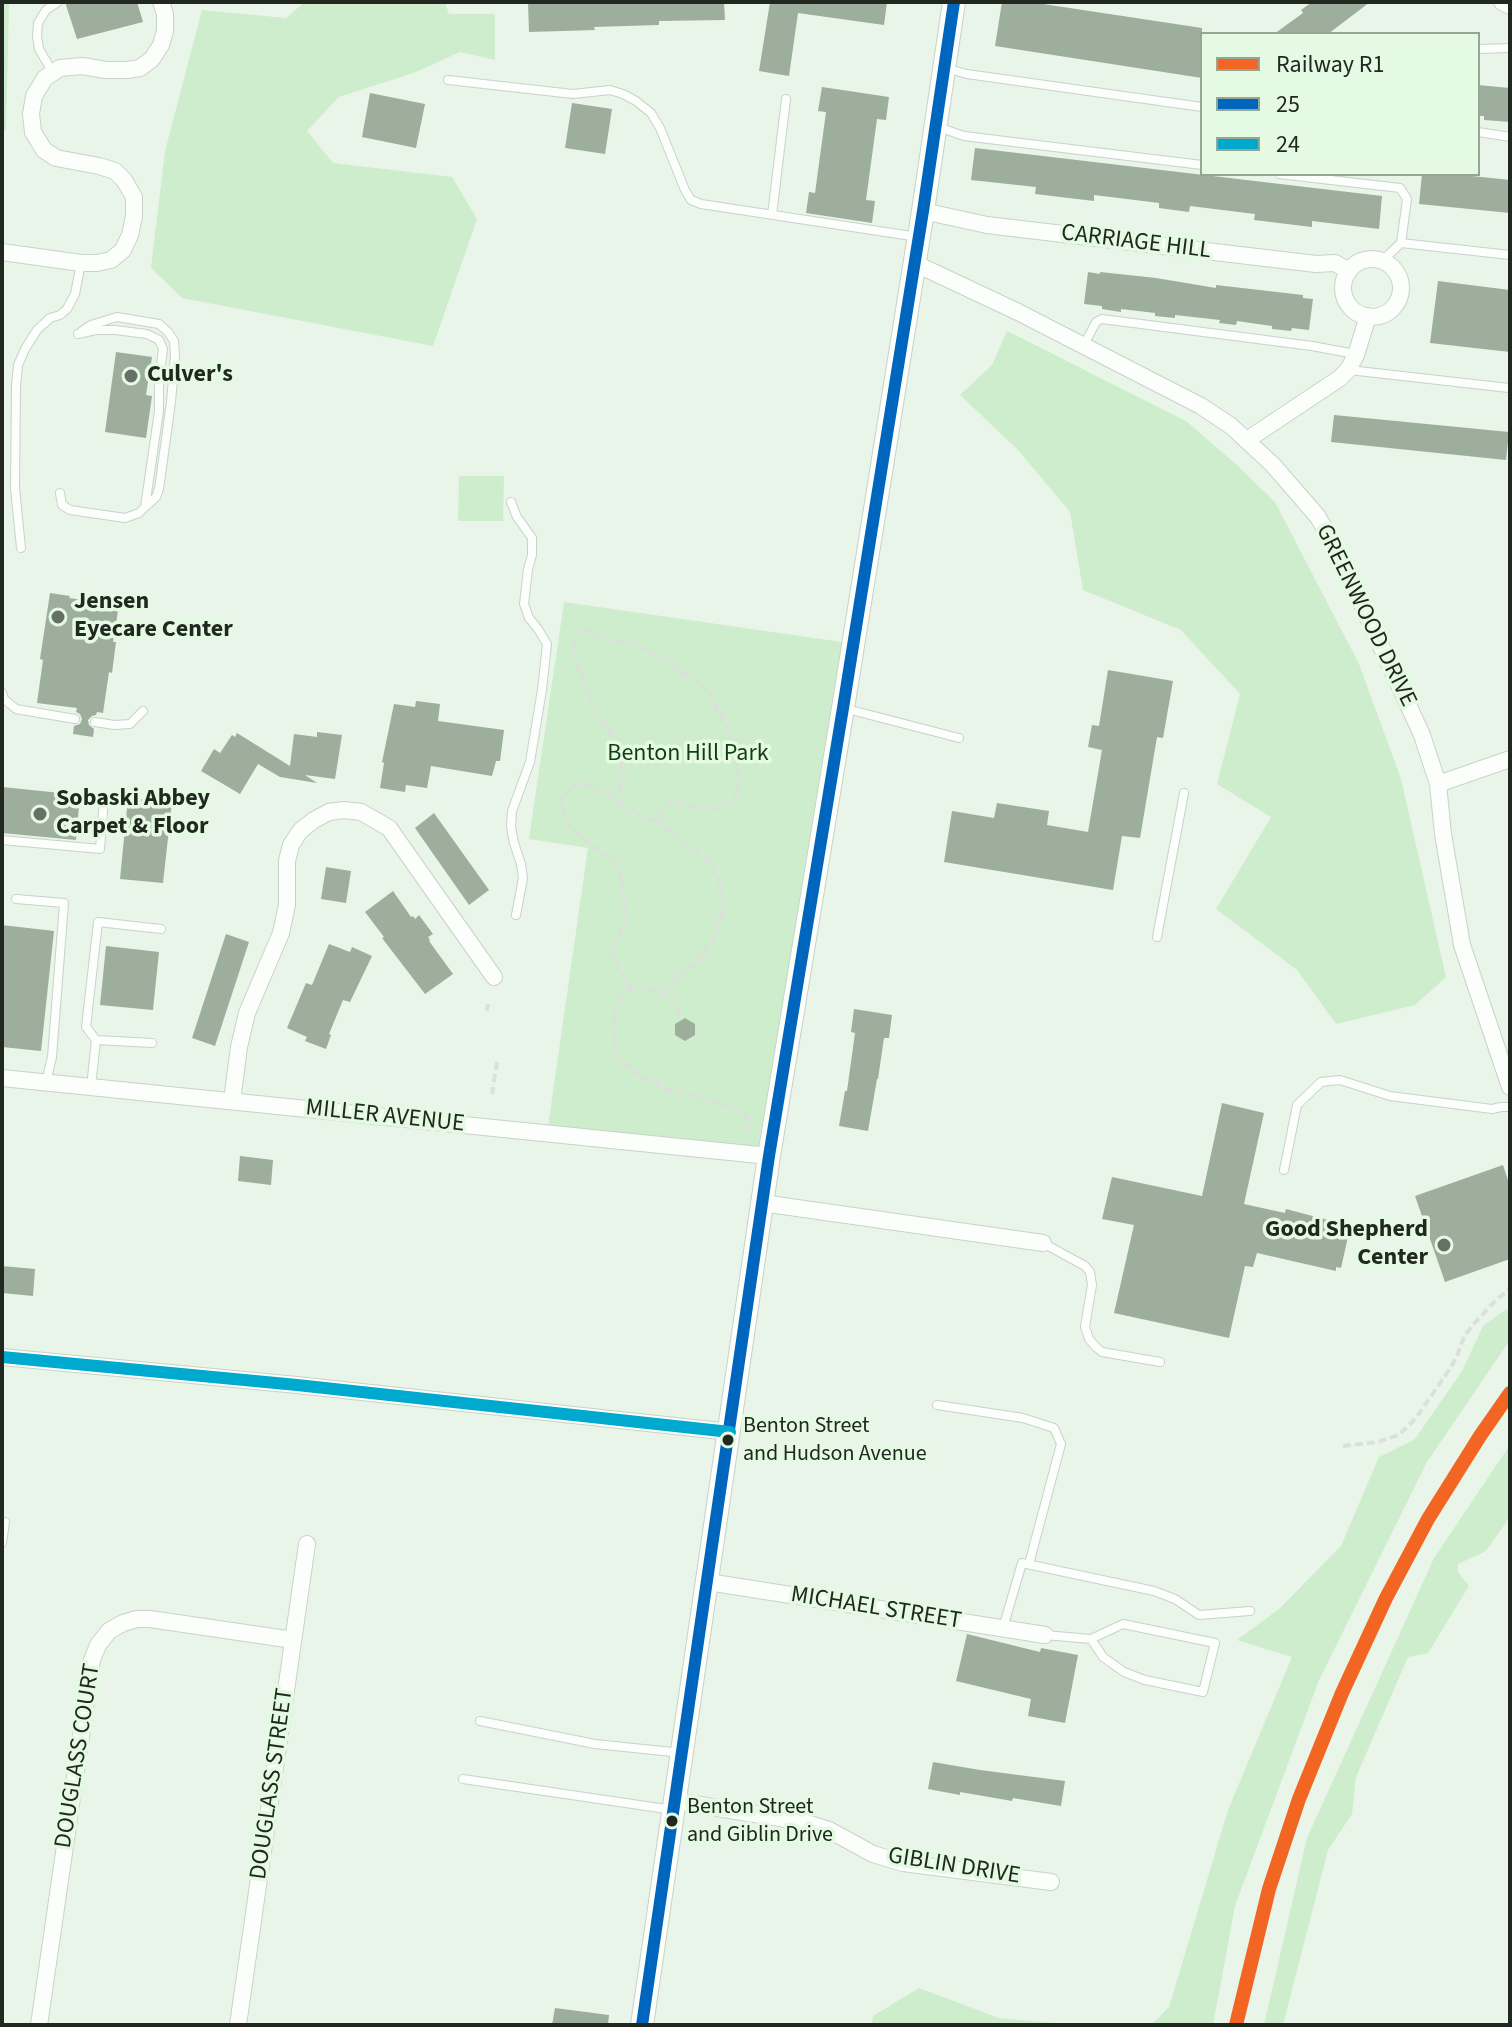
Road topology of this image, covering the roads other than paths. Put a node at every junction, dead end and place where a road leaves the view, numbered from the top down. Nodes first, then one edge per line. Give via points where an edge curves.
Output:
1 (58, 2) edge
2 (161, 2) edge
3 (954, 2) edge
4 (1502, 2) edge
5 (1510, 6) edge
6 (1510, 48) edge
7 (1480, 49) edge
8 (944, 67) junction
9 (53, 73) junction
10 (448, 80) dead end
11 (786, 99) dead end
12 (1200, 107) edge
13 (936, 126) junction
14 (1480, 132) edge
15 (1510, 137) edge
16 (1200, 165) edge
17 (1296, 176) edge
18 (923, 211) junction
19 (772, 215) junction
20 (919, 237) junction
21 (1401, 243) junction
22 (2, 252) edge
23 (1510, 255) edge
24 (1382, 261) junction
25 (81, 263) junction
26 (914, 263) junction
27 (1349, 271) junction
28 (1368, 316) junction
29 (1084, 345) junction
30 (1352, 362) junction
31 (1509, 388) edge
32 (1247, 440) junction
33 (60, 493) dead end
34 (511, 502) dead end
35 (145, 507) junction
36 (21, 548) dead end
37 (2, 693) edge
38 (843, 708) junction
39 (143, 711) dead end
40 (75, 719) dead end
41 (95, 722) dead end
42 (959, 738) dead end
43 (1510, 759) edge
44 (1438, 784) junction
45 (1184, 793) dead end
46 (104, 799) dead end
47 (2, 840) edge
48 (16, 899) dead end
49 (516, 915) dead end
50 (161, 929) dead end
51 (1157, 937) dead end
52 (494, 977) dead end
53 (96, 1040) junction
54 (152, 1043) dead end
55 (2, 1078) edge
56 (46, 1082) junction
57 (91, 1087) junction
58 (1510, 1087) edge
59 (232, 1101) junction
60 (1510, 1107) edge
61 (769, 1156) junction
62 (1284, 1170) dead end
63 (762, 1203) junction
64 (1043, 1243) joint
65 (2, 1357) edge
66 (1160, 1362) dead end
67 (937, 1405) dead end
68 (730, 1432) junction
69 (2, 1522) edge
70 (2, 1543) edge
71 (307, 1544) dead end
72 (1029, 1564) junction
73 (708, 1582) junction
74 (1250, 1611) dead end
75 (1002, 1629) junction
76 (1045, 1635) joint
77 (1091, 1639) junction
78 (293, 1640) junction
79 (480, 1721) dead end
80 (682, 1753) junction
81 (463, 1779) dead end
82 (675, 1805) junction
83 (1051, 1882) dead end
84 (39, 2025) edge
85 (238, 2025) edge
86 (642, 2025) edge

1 - 9 lane via 46,10 37,36
2 - 9 street via 161,45 140,68 82,66
3 - 8 street
4 - 5 street
6 - 7 lane
8 - 12 lane
8 - 13 street
9 - 25 street via 34,96 31,114 33,132 44,150 56,158 115,171 134,197 123,250 111,260
10 - 19 lane via 623,94 651,113 691,200
11 - 19 lane
13 - 16 lane via 964,136
13 - 18 street
14 - 15 lane
17 - 21 lane via 1400,188 1407,199
18 - 20 street
18 - 27 street, CARRIAGE HILL via 987,225 1335,263
19 - 20 lane
20 - 26 street
21 - 23 lane
21 - 24 lane
22 - 25 street
24 - 27 street, CARRIAGE HILL via 1366,260
24 - 28 street via 1396,272 1401,292 1392,309
25 - 36 lane via 67,309 37,330 18,365 15,488
26 - 29 street, GREENWOOD DRIVE
26 - 38 street
27 - 28 street via 1345,298 1357,313
28 - 30 street
29 - 30 lane via 1102,319 1312,346
29 - 32 street, GREENWOOD DRIVE via 1201,406
30 - 31 lane
30 - 32 street via 1340,378
32 - 44 street, GREENWOOD DRIVE via 1318,517 1422,735
33 - 35 lane via 62,505 70,510 125,518
34 - 49 lane via 532,538 524,604 547,644 530,762 512,811 523,878
35 - 35 lane via 163,349 147,334 78,334 117,317 159,324 174,341 159,489
37 - 40 lane via 16,709
38 - 42 lane
38 - 61 street
39 - 41 lane via 130,724
43 - 44 street
44 - 58 street, GREENWOOD DRIVE via 1462,945
45 - 51 lane
46 - 47 lane via 100,849
48 - 56 lane via 64,903
50 - 53 lane via 98,922 86,1027
52 - 59 street via 389,828 361,812 329,812 300,831 291,845 281,933 247,1013
53 - 54 lane
53 - 57 lane
55 - 56 street, MILLER AVENUE
56 - 57 street, MILLER AVENUE
57 - 59 street, MILLER AVENUE
59 - 61 street, MILLER AVENUE
60 - 62 lane via 1390,1096 1340,1080 1321,1082 1297,1105
61 - 63 street
63 - 64 street
63 - 68 street
64 - 66 lane via 1090,1272 1085,1327 1093,1344 1102,1352
65 - 68 street
67 - 72 lane via 1054,1428 1061,1444
68 - 73 street
69 - 70 lane
71 - 78 street, DOUGLASS STREET
72 - 74 lane via 1154,1591 1199,1615
72 - 75 lane via 1022,1563
73 - 75 street, MICHAEL STREET
73 - 80 street
75 - 76 street, MICHAEL STREET
76 - 77 lane
77 - 77 lane via 1103,1657 1124,1672 1203,1692 1215,1643 1123,1624
78 - 84 street, DOUGLASS COURT via 137,1619 109,1631 98,1645
78 - 85 street, DOUGLASS STREET
79 - 80 lane via 595,1744
80 - 82 street
81 - 82 lane
82 - 83 street, GIBLIN DRIVE via 804,1822 903,1863
82 - 86 street

